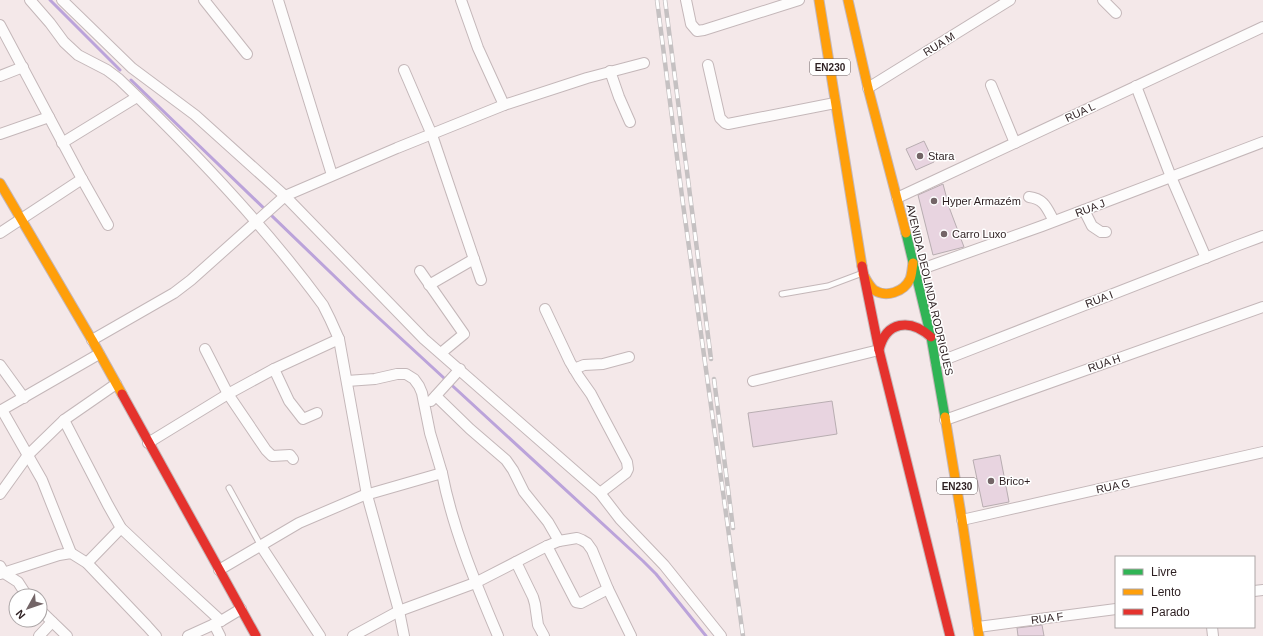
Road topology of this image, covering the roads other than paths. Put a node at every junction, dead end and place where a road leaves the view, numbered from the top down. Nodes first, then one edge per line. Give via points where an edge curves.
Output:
1 (62, 0) edge
2 (204, 0) edge
3 (278, 0) edge
4 (461, 0) edge
5 (686, 0) edge
6 (799, 0) edge
7 (820, 0) edge
8 (848, 0) edge
9 (1010, 0) edge
10 (1103, 0) edge
11 (30, 2) edge
12 (1116, 13) dead end
13 (0, 25) edge
14 (1263, 27) edge
15 (246, 54) dead end
16 (644, 63) dead end
17 (708, 65) dead end
18 (23, 67) junction
19 (404, 70) dead end
20 (610, 71) junction
21 (126, 74) junction
22 (0, 76) edge
23 (991, 85) dead end
24 (1136, 86) junction
25 (868, 88) junction
26 (137, 97) junction
27 (835, 103) junction
28 (504, 105) junction
29 (49, 117) junction
30 (630, 122) dead end
31 (0, 134) edge
32 (432, 135) junction
33 (1263, 142) edge
34 (62, 143) junction
35 (1015, 143) junction
36 (332, 175) junction
37 (1171, 177) junction
38 (82, 180) junction
39 (0, 183) edge
40 (285, 196) junction
41 (1029, 197) dead end
42 (897, 198) junction
43 (1084, 210) junction
44 (259, 219) junction
45 (22, 220) junction
46 (1054, 222) junction
47 (108, 225) dead end
48 (1106, 232) dead end
49 (0, 233) edge
50 (1263, 236) edge
51 (1206, 258) junction
52 (474, 259) junction
53 (915, 267) junction
54 (420, 270) dead end
55 (863, 273) junction
56 (481, 280) dead end
57 (429, 285) junction
58 (782, 294) dead end
59 (1263, 308) edge
60 (545, 309) dead end
61 (931, 337) junction
62 (339, 339) junction
63 (92, 340) junction
64 (205, 349) dead end
65 (879, 350) junction
66 (441, 353) junction
67 (99, 354) junction
68 (628, 357) dead end
69 (936, 363) junction
70 (0, 365) edge
71 (274, 369) junction
72 (574, 369) junction
73 (458, 372) junction
74 (347, 381) junction
75 (753, 381) dead end
76 (116, 384) junction
77 (438, 393) junction
78 (228, 394) junction
79 (24, 398) junction
80 (425, 407) junction
81 (1, 410) edge
82 (317, 413) dead end
83 (64, 420) junction
84 (945, 420) junction
85 (148, 443) junction
86 (1263, 452) edge
87 (28, 455) junction
88 (293, 459) dead end
89 (442, 473) junction
90 (229, 488) dead end
91 (600, 493) junction
92 (0, 494) edge
93 (367, 495) junction
94 (962, 520) junction
95 (121, 528) junction
96 (559, 541) junction
97 (261, 546) junction
98 (547, 546) junction
99 (71, 553) junction
100 (516, 562) junction
101 (87, 563) junction
102 (219, 570) junction
103 (1, 571) edge
104 (475, 583) junction
105 (22, 588) edge
106 (608, 589) junction
107 (241, 609) junction
108 (1115, 609) edge
109 (399, 612) junction
110 (48, 618) edge
111 (52, 622) junction
112 (218, 622) junction
113 (979, 632) edge
114 (39, 636) edge
115 (67, 636) edge
116 (156, 636) edge
117 (188, 636) edge
118 (220, 636) edge
119 (256, 636) edge
120 (320, 636) edge
121 (353, 636) edge
122 (404, 636) edge
123 (498, 636) edge
124 (544, 636) edge
125 (631, 636) edge
126 (721, 636) edge
127 (950, 636) edge

1 - 21 street
2 - 15 street
3 - 36 street
4 - 28 street via 478,48
5 - 6 street via 691,24 697,31
7 - 27 main road, EN230
8 - 25 main road, AVENIDA DEOLINDA RODRIGUES / EN230
9 - 25 street, RUA M
10 - 12 street
11 - 21 street via 78,55 107,70
13 - 18 street
14 - 24 street, RUA L
16 - 20 street
17 - 27 street via 720,118 724,123
18 - 22 street
18 - 29 street
19 - 32 street
20 - 28 street
20 - 30 street
21 - 26 street
21 - 40 street via 200,119
23 - 35 street
24 - 35 street, RUA L
24 - 37 street
25 - 42 main road, AVENIDA DEOLINDA RODRIGUES / EN230
26 - 34 street
26 - 44 street
27 - 55 main road, EN230
28 - 32 street
29 - 31 street
29 - 34 street
32 - 36 street
32 - 52 street
33 - 37 street, RUA J
34 - 38 street
35 - 42 street, RUA L
36 - 40 street
37 - 43 street, RUA J
37 - 51 street
38 - 45 street
38 - 47 street
39 - 45 main road
40 - 44 street
40 - 66 street
41 - 46 street via 1044,203
42 - 53 main road, AVENIDA DEOLINDA RODRIGUES / EN230
43 - 46 street, RUA J
43 - 48 street via 1092,226
44 - 62 street via 323,305
44 - 63 street via 174,293
45 - 49 street
45 - 63 main road
46 - 53 street, RUA J
50 - 51 street, RUA I
51 - 69 street, RUA I
52 - 56 street
52 - 57 street
53 - 55 main road via 910,280 902,290 892,293 883,294 876,291
53 - 61 main road, AVENIDA DEOLINDA RODRIGUES / EN230
54 - 57 street
55 - 58 lane via 828,286
55 - 65 main road, EN230
57 - 66 street via 464,334
59 - 84 street, RUA H
60 - 72 street
61 - 65 main road via 916,326 896,327 882,338
61 - 69 main road, AVENIDA DEOLINDA RODRIGUES / EN230
62 - 71 street
62 - 74 street
63 - 67 main road
64 - 78 street
65 - 75 street
65 - 127 main road, EN230
66 - 73 street
67 - 76 main road
67 - 79 street
68 - 72 street
69 - 84 main road, AVENIDA DEOLINDA RODRIGUES / EN230
70 - 79 street
71 - 78 street
71 - 82 street via 289,401 303,419
72 - 91 street via 591,394 627,462 626,473
73 - 77 street
73 - 91 street
74 - 80 street via 406,374 419,386
74 - 93 street
76 - 83 street
76 - 85 main road
77 - 80 street
77 - 96 street via 470,429 506,460 524,492 548,522
78 - 85 street
78 - 88 street via 272,456 290,455
79 - 81 street
80 - 89 street
81 - 87 street
83 - 87 street
83 - 95 street
84 - 94 main road, AVENIDA DEOLINDA RODRIGUES / EN230
85 - 102 main road
86 - 94 street, RUA G
87 - 92 street
87 - 99 street via 42,480
89 - 93 street
89 - 104 street
90 - 97 lane
91 - 126 street via 620,519 664,565
93 - 97 street via 299,523
93 - 109 street
94 - 113 main road, AVENIDA DEOLINDA RODRIGUES / EN230
95 - 101 street
95 - 112 street
96 - 98 street
96 - 106 street via 576,538 587,543
97 - 102 street
97 - 120 street
98 - 100 street
98 - 106 street via 576,602 581,603
99 - 101 street
99 - 103 street
100 - 104 street
100 - 124 street via 533,597 538,625
101 - 116 street
102 - 107 main road
103 - 105 street via 18,582
104 - 109 street
104 - 123 street
106 - 125 street
107 - 112 street
107 - 119 main road
108 - 113 street, RUA F
109 - 121 street
109 - 122 street
110 - 111 street
111 - 114 street
111 - 115 street
112 - 117 street
112 - 118 street

